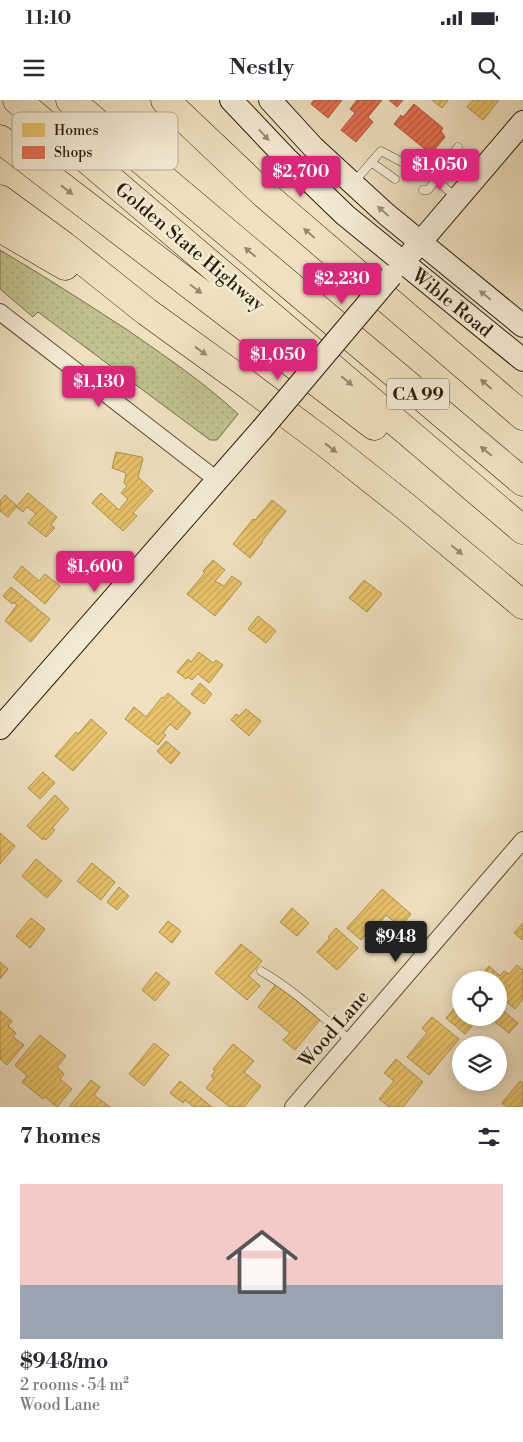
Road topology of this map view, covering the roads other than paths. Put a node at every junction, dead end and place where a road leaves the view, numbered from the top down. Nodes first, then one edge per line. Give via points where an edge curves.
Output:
1 (17, 100) edge
2 (70, 100) edge
3 (83, 100) edge
4 (165, 100) edge
5 (186, 100) edge
6 (230, 100) edge
7 (270, 100) edge
8 (31, 112) edge
9 (84, 112) edge
10 (92, 112) edge
11 (178, 112) edge
12 (178, 112) edge
13 (523, 122) edge
14 (0, 139) edge
15 (458, 147) dead end
16 (12, 148) edge
17 (371, 162) junction
18 (40, 170) edge
19 (99, 170) edge
20 (152, 170) edge
21 (395, 179) dead end
22 (436, 180) junction
23 (352, 184) junction
24 (423, 190) dead end
25 (262, 193) junction
26 (458, 198) junction
27 (0, 200) edge
28 (0, 228) edge
29 (421, 242) junction
30 (397, 270) junction
31 (0, 312) edge
32 (147, 312) junction
33 (523, 326) edge
34 (523, 360) edge
35 (523, 416) edge
36 (217, 480) junction
37 (523, 482) edge
38 (523, 530) edge
39 (523, 536) edge
40 (523, 605) edge
41 (0, 728) edge
42 (523, 840) edge
43 (261, 971) dead end
44 (350, 1040) junction
45 (293, 1107) edge

1 -> 8 highway, Golden State Highway / CA 99
2 - 9 highway, Golden State Highway / CA 99
3 - 10 highway
4 - 12 highway
5 - 25 highway
6 -> 30 street, Wible Road
7 - 23 street, Wible Road
11 - 25 highway
13 - 26 street
14 -> 16 highway
15 - 22 lane
17 - 21 lane
17 - 22 lane via 381,151
17 - 23 lane
18 -> 39 highway via 388,437
19 -> 38 highway, Golden State Highway / CA 99
37 -> 20 highway, Golden State Highway / CA 99
22 - 24 lane via 428,190
22 - 26 lane
29 -> 23 street, Wible Road
35 -> 25 highway
26 - 29 street
27 - 32 highway
28 - 32 highway
29 - 30 street
33 -> 29 street, Wible Road
30 - 34 street, Wible Road
30 - 36 street, bridge
31 - 36 street
32 -> 40 highway via 328,445
36 - 41 street
42 - 44 street, Wood Lane
43 - 44 lane via 292,991
44 - 45 street, Wood Lane

